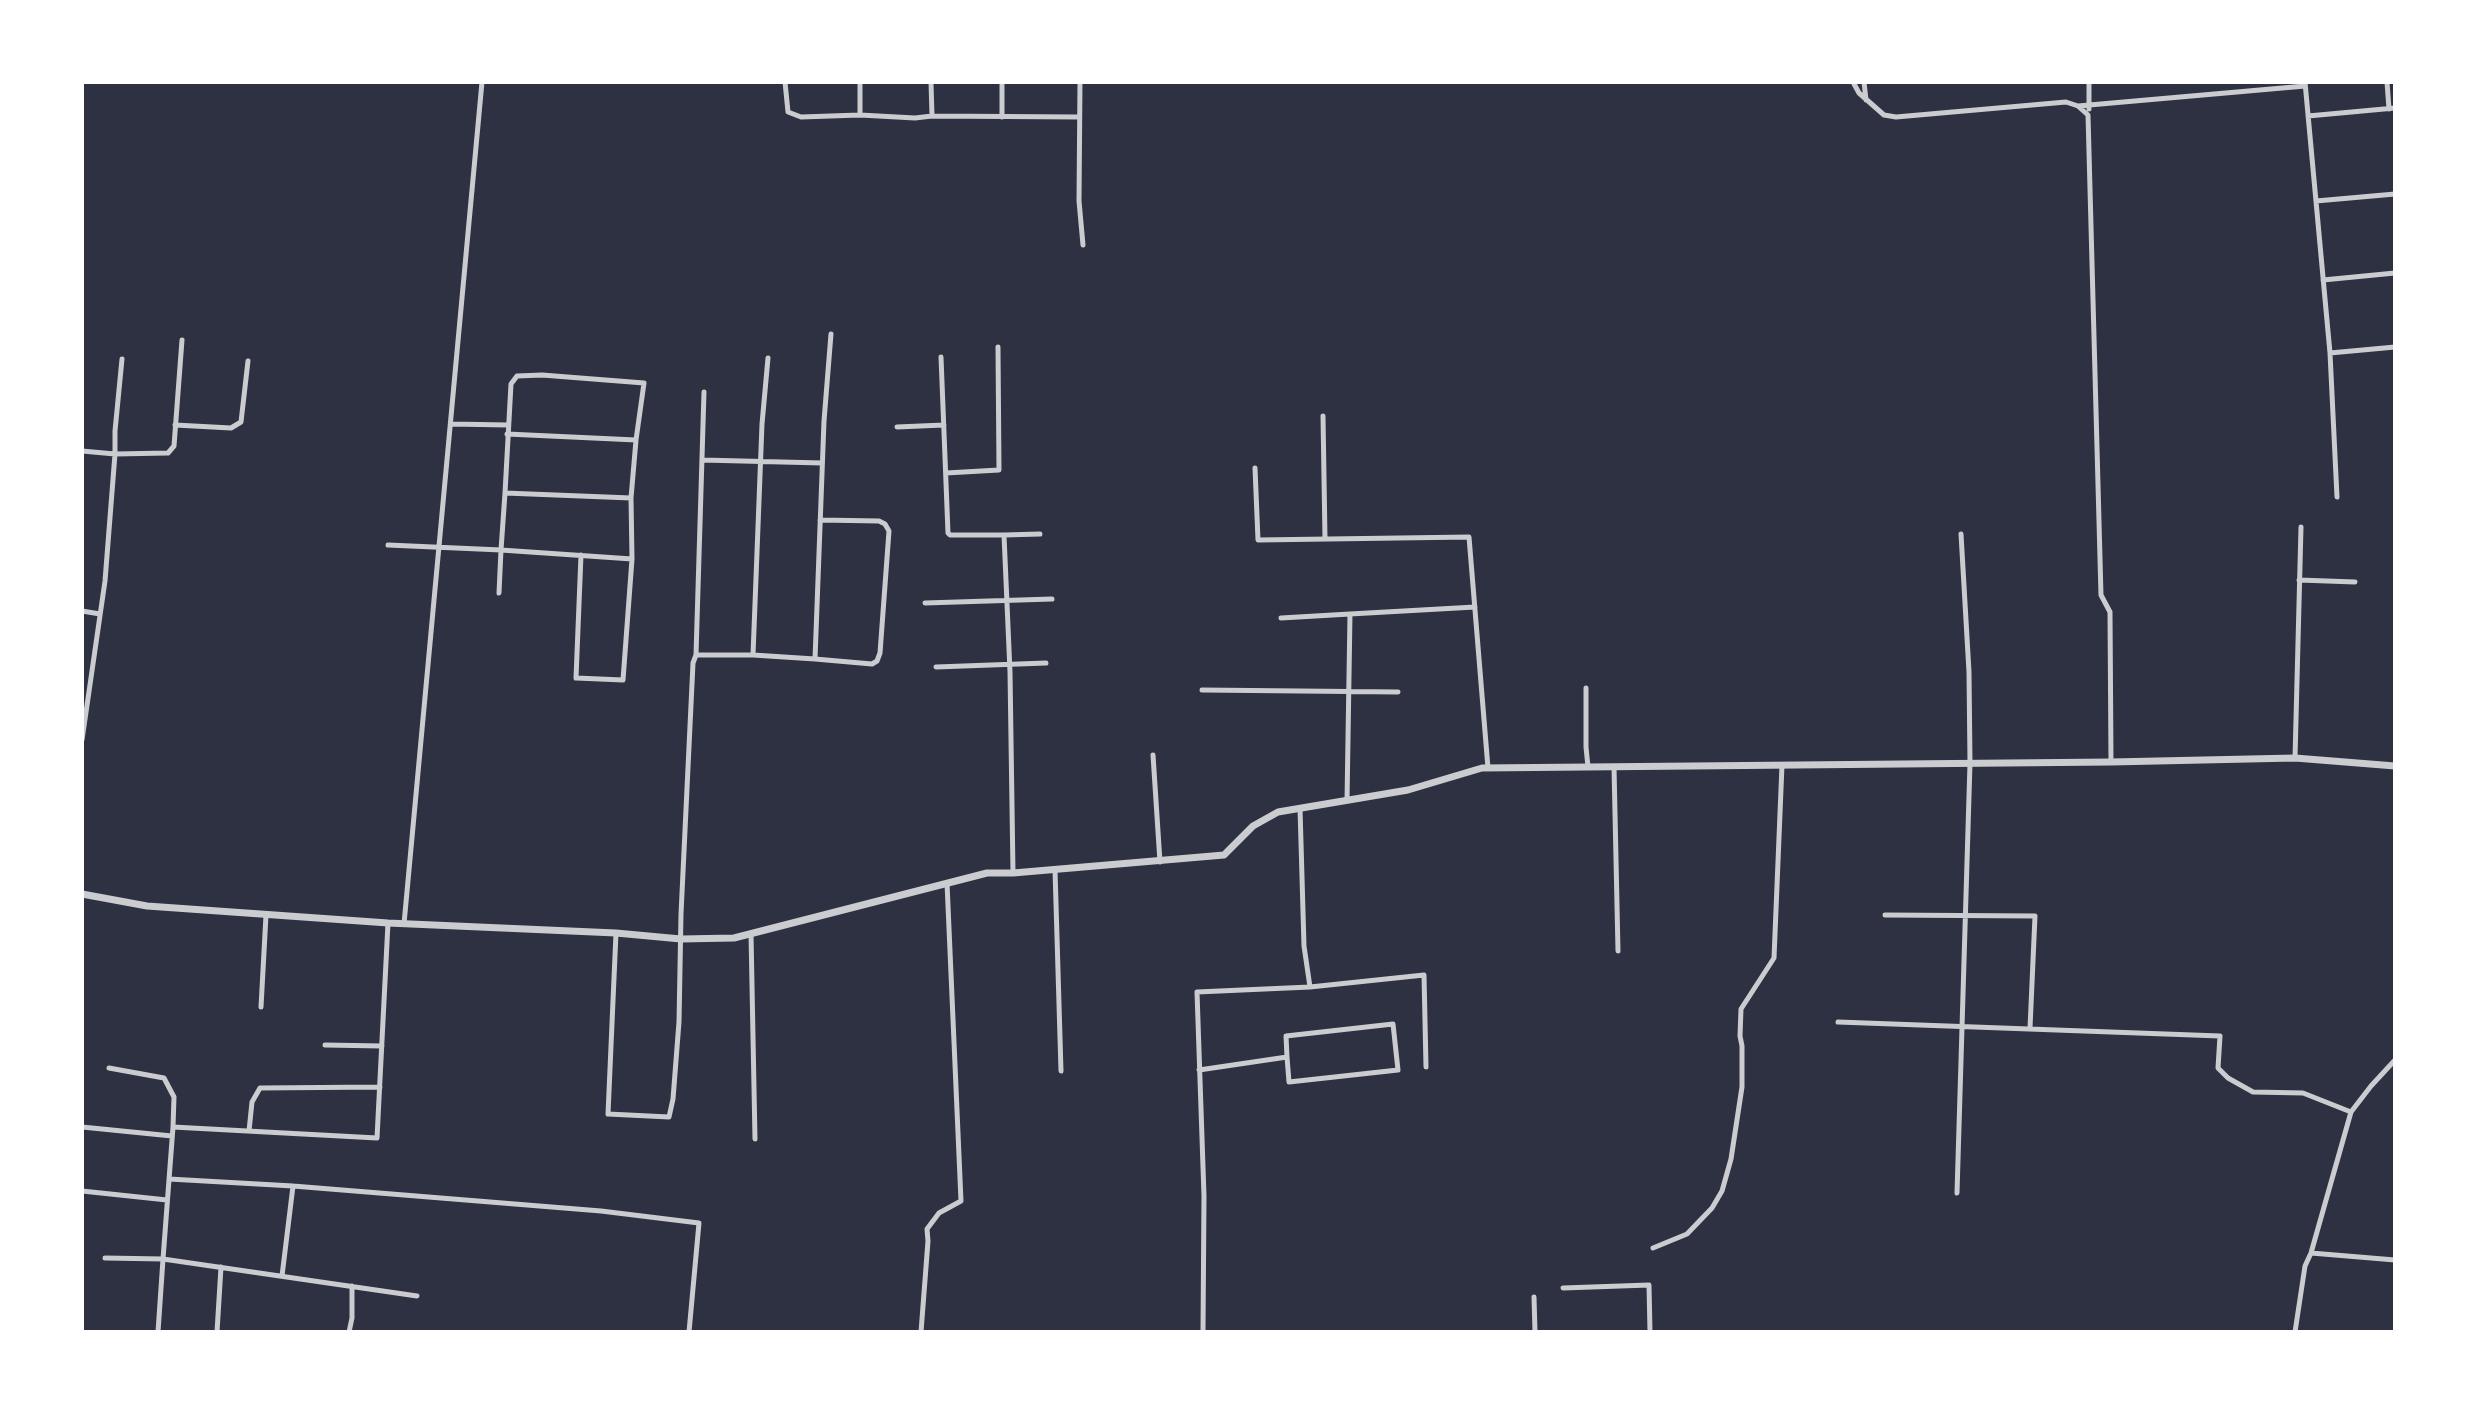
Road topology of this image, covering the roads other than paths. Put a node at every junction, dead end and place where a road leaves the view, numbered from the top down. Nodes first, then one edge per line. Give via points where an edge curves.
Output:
1 (482, 82) edge
2 (785, 82) edge
3 (860, 82) edge
4 (931, 82) edge
5 (1002, 82) edge
6 (1080, 82) edge
7 (1853, 82) edge
8 (1864, 82) edge
9 (2088, 82) edge
10 (2387, 82) edge
11 (2305, 84) edge
12 (1866, 100) junction
13 (2078, 106) junction
14 (2089, 106) junction
15 (2392, 109) edge
16 (860, 115) junction
17 (932, 116) junction
18 (2308, 116) junction
19 (1002, 117) junction
20 (1079, 117) junction
21 (2089, 122) junction
22 (2395, 194) edge
23 (2316, 201) junction
24 (1083, 245) dead end
25 (2395, 273) edge
26 (2323, 280) junction
27 (831, 334) dead end
28 (182, 340) dead end
29 (998, 347) dead end
30 (2395, 347) edge
31 (2330, 353) junction
32 (941, 357) dead end
33 (768, 358) dead end
34 (122, 359) dead end
35 (248, 361) dead end
36 (704, 392) dead end
37 (1323, 416) dead end
38 (451, 424) junction
39 (176, 425) junction
40 (508, 425) junction
41 (944, 425) junction
42 (897, 427) dead end
43 (507, 434) junction
44 (636, 440) junction
45 (82, 452) edge
46 (116, 454) junction
47 (702, 460) junction
48 (761, 462) junction
49 (822, 463) junction
50 (1255, 468) dead end
51 (946, 473) junction
52 (505, 493) junction
53 (2337, 497) dead end
54 (631, 498) junction
55 (820, 520) junction
56 (2301, 527) dead end
57 (1040, 534) dead end
58 (1961, 534) dead end
59 (1004, 535) junction
60 (1325, 539) junction
61 (388, 545) dead end
62 (440, 547) junction
63 (501, 550) junction
64 (581, 555) junction
65 (632, 559) junction
66 (2300, 580) junction
67 (2355, 582) dead end
68 (499, 593) dead end
69 (1052, 599) dead end
70 (1007, 600) junction
71 (925, 603) dead end
72 (1475, 607) junction
73 (82, 611) edge
74 (100, 614) junction
75 (1350, 614) junction
76 (1281, 618) dead end
77 (696, 655) junction
78 (753, 655) junction
79 (815, 659) junction
80 (1046, 663) dead end
81 (1010, 664) junction
82 (936, 667) dead end
83 (1586, 688) dead end
84 (1202, 690) dead end
85 (1349, 692) junction
86 (1398, 692) dead end
87 (82, 740) edge
88 (1153, 755) dead end
89 (2295, 758) junction
90 (2111, 762) junction
91 (1970, 763) junction
92 (1782, 765) junction
93 (2395, 766) edge
94 (1588, 767) junction
95 (1614, 767) junction
96 (1488, 768) junction
97 (1347, 801) junction
98 (1300, 808) junction
99 (1160, 862) junction
100 (1055, 870) junction
101 (1013, 873) junction
102 (947, 883) junction
103 (82, 894) edge
104 (266, 915) junction
105 (1885, 915) dead end
106 (1964, 916) junction
107 (388, 923) junction
108 (404, 924) junction
109 (616, 933) junction
110 (751, 934) junction
111 (681, 939) junction
112 (1618, 951) dead end
113 (1310, 987) junction
114 (261, 1007) dead end
115 (1838, 1022) dead end
116 (1961, 1025) junction
117 (2029, 1028) junction
118 (325, 1045) dead end
119 (382, 1046) junction
120 (1287, 1057) junction
121 (2395, 1060) edge
122 (1426, 1067) dead end
123 (109, 1068) dead end
124 (1199, 1070) junction
125 (1061, 1071) dead end
126 (380, 1087) junction
127 (2351, 1112) junction
128 (82, 1127) edge
129 (173, 1127) junction
130 (249, 1131) junction
131 (172, 1136) junction
132 (755, 1139) dead end
133 (169, 1179) junction
134 (293, 1186) junction
135 (82, 1191) edge
136 (1957, 1193) dead end
137 (167, 1200) junction
138 (1653, 1248) dead end
139 (2311, 1254) junction
140 (106, 1258) dead end
141 (163, 1258) junction
142 (2395, 1260) edge
143 (221, 1267) junction
144 (282, 1276) junction
145 (352, 1286) junction
146 (1563, 1288) dead end
147 (416, 1296) dead end
148 (1534, 1297) dead end
149 (158, 1332) edge
150 (217, 1332) edge
151 (349, 1332) edge
152 (689, 1332) edge
153 (921, 1332) edge
154 (1203, 1332) edge
155 (1535, 1332) edge
156 (1650, 1332) edge
157 (2295, 1332) edge

1 - 38 street
2 - 16 street via 788,112 819,118
3 - 16 street
4 - 17 street
5 - 19 street
6 - 20 street
7 - 12 street
8 - 12 street
9 - 14 street
10 - 15 street
11 - 14 street
11 - 18 street
12 - 13 street via 1884,115 1896,117 2066,102
13 - 14 street
13 - 21 street
14 - 21 street
15 - 18 street
16 - 17 street
17 - 19 street
18 - 23 street
19 - 20 street
20 - 24 street
21 - 90 street via 2101,595 2110,612
22 - 23 street
23 - 26 street
25 - 26 street
26 - 31 street
27 - 49 street
28 - 39 street
29 - 51 street via 999,470
30 - 31 street
31 - 53 street
32 - 41 street
33 - 48 street
34 - 46 street
35 - 39 street via 241,422 231,428
36 - 47 street
37 - 60 street
38 - 40 street
38 - 62 street
39 - 46 street via 174,446 168,453
40 - 43 street
40 - 44 street via 511,384 517,376 619,380 644,383
41 - 42 street
41 - 51 street
43 - 44 street
43 - 52 street
44 - 54 street
45 - 46 street
46 - 74 street
47 - 48 street
47 - 77 street
48 - 49 street
48 - 78 street
49 - 55 street
50 - 60 street via 1258,540
51 - 59 street via 950,535
52 - 54 street
52 - 63 street
54 - 65 street
55 - 79 street
55 - 79 street via 879,521 889,531 877,661
56 - 66 street
57 - 59 street
58 - 91 street
59 - 70 street
60 - 72 street via 1469,537
61 - 62 street
62 - 63 street
62 - 108 street
63 - 64 street
63 - 68 street
64 - 65 street
64 - 65 street via 576,678 623,680
66 - 67 street
66 - 89 street
69 - 70 street
70 - 71 street
70 - 81 street
72 - 75 street
72 - 96 street
73 - 74 street
74 - 87 street
75 - 76 street
75 - 85 street
77 - 78 street
77 - 111 street
78 - 79 street
80 - 81 street
81 - 82 street
81 - 101 street
83 - 94 street
84 - 85 street
85 - 86 street
85 - 97 street
88 - 99 street
89 - 90 street
89 - 93 street
90 - 91 street
91 - 92 street
91 - 106 street
92 - 95 street
92 - 138 street via 1774,958 1741,1009 1742,1087 1723,1191 1687,1234
94 - 95 street
94 - 96 street
95 - 112 street
96 - 97 street
97 - 98 street
98 - 99 street via 1278,812 1253,826 1224,855
98 - 113 street via 1304,946
99 - 100 street
100 - 101 street
100 - 125 street
101 - 102 street via 987,873
102 - 110 street
102 - 153 street via 961,1200 939,1213 927,1229
103 - 104 street via 147,906
104 - 107 street
104 - 114 street
105 - 106 street
106 - 116 street
106 - 117 street via 2035,916
107 - 108 street
107 - 119 street
108 - 109 street
109 - 111 street
109 - 111 street via 608,1114 669,1117 679,1022
110 - 111 street
110 - 132 street
113 - 122 street via 1424,975
113 - 124 street via 1197,992
115 - 116 street
116 - 117 street
116 - 136 street
117 - 127 street via 2220,1036 2218,1068 2228,1079 2253,1092 2302,1093
118 - 119 street
119 - 126 street
120 - 120 street via 1289,1082 1398,1070 1393,1024 1286,1036
120 - 124 street
121 - 127 street
123 - 129 street via 164,1079 174,1097
124 - 154 street
126 - 130 street via 260,1088 252,1102
126 - 130 street via 377,1138
127 - 139 street
128 - 131 street
129 - 130 street
129 - 131 street
131 - 133 street
133 - 134 street
133 - 137 street
134 - 144 street
134 - 152 street via 641,1214 699,1223
135 - 137 street
137 - 141 street
139 - 142 street
139 - 157 street
140 - 141 street
141 - 143 street
141 - 149 street
143 - 144 street
143 - 150 street
144 - 145 street
145 - 147 street
145 - 151 street
146 - 156 street via 1649,1285
148 - 155 street

